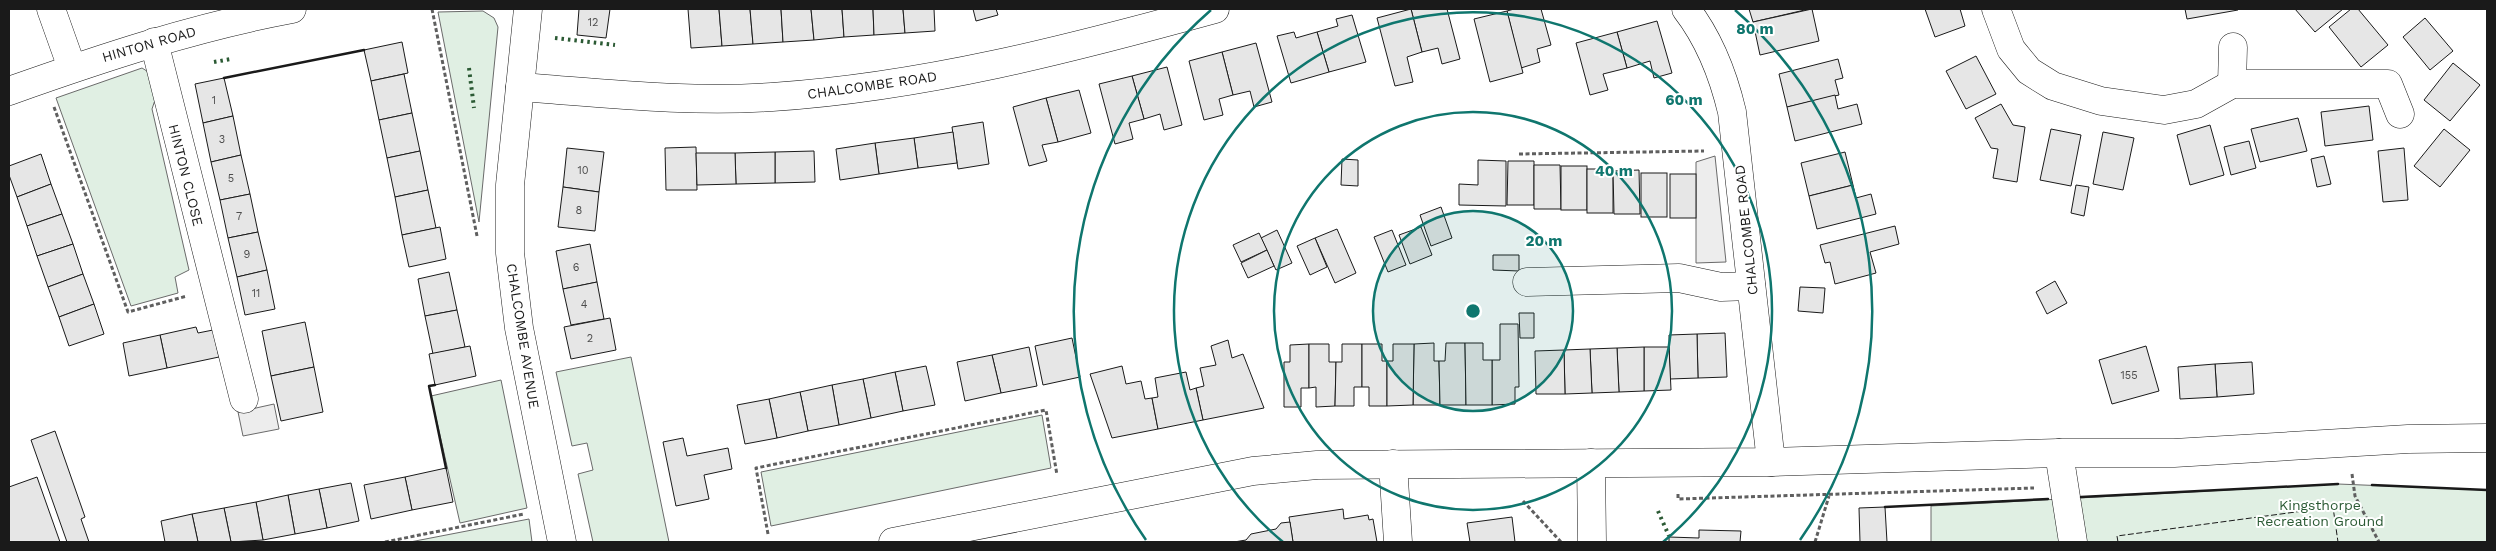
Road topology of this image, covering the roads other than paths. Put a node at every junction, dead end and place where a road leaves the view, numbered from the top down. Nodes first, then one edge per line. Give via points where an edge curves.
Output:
1 (51, 9) edge
2 (292, 9) edge
3 (528, 9) edge
4 (1215, 9) edge
5 (1686, 9) edge
6 (1996, 9) edge
7 (1155, 17) edge
8 (154, 42) junction
9 (2233, 48) dead end
10 (72, 68) junction
11 (2232, 84) junction
12 (520, 87) junction
13 (9, 91) edge
14 (2400, 114) dead end
15 (1527, 282) dead end
16 (1751, 286) junction
17 (244, 400) dead end
18 (2487, 438) edge
19 (2059, 453) junction
20 (1771, 462) junction
21 (1591, 463) junction
22 (1393, 464) junction
23 (562, 542) edge
24 (893, 542) edge
25 (1398, 542) edge
26 (1592, 542) edge
27 (2073, 542) edge

1 - 10 main road
2 - 8 main road, HINTON ROAD
3 - 12 main road, CHALCOMBE AVENUE
4 - 7 main road, CHALCOMBE ROAD
5 - 16 main road, CHALCOMBE ROAD via 1712,49 1732,112
6 - 11 main road via 2011,49 2029,71 2053,86 2101,101 2164,110 2196,104
7 - 12 main road, CHALCOMBE ROAD via 977,69 832,92 719,98
8 - 10 main road, HINTON ROAD
8 - 17 main road, HINTON CLOSE
9 - 11 main road
10 - 13 main road, HINTON ROAD
11 - 14 main road via 2388,84
12 - 23 main road, CHALCOMBE AVENUE via 510,193 513,288
15 - 16 main road via 1679,278 1721,287
16 - 20 main road, CHALCOMBE ROAD
18 - 19 main road via 2349,442 2224,451
19 - 20 main road
19 - 27 main road
20 - 21 main road
21 - 22 main road
21 - 26 main road
22 - 24 main road via 1317,465 1253,471
22 - 25 main road

